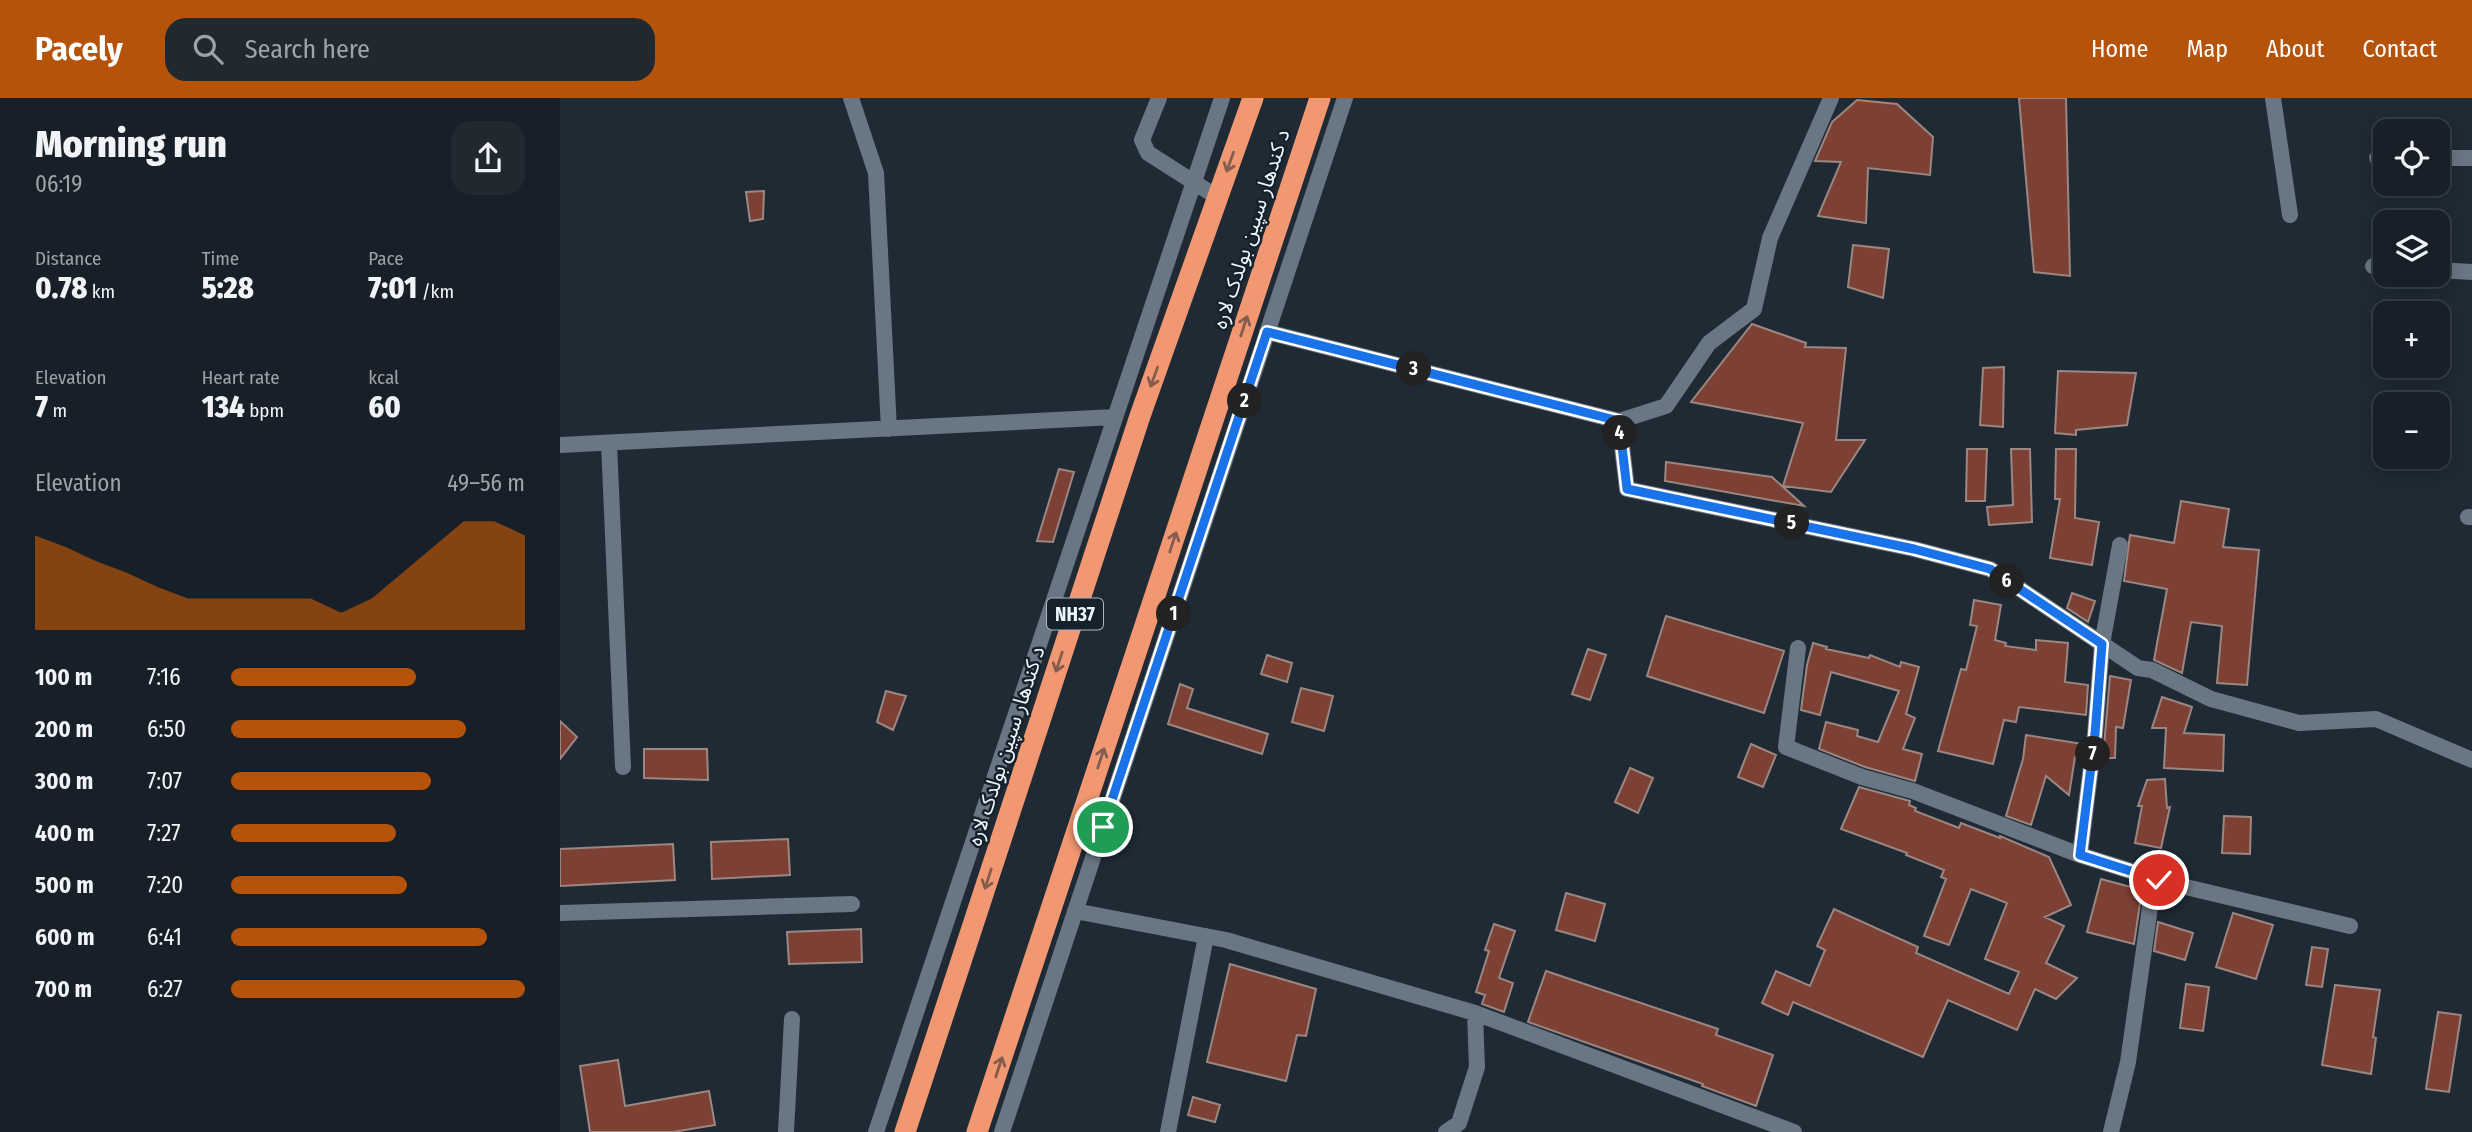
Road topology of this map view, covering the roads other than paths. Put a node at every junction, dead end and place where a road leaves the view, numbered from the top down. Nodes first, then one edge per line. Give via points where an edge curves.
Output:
1 (851, 98) edge
2 (1159, 98) edge
3 (1222, 98) edge
4 (1253, 98) edge
5 (1320, 98) edge
6 (1345, 98) edge
7 (1831, 98) edge
8 (2273, 98) edge
9 (2450, 158) edge
10 (2472, 158) edge
11 (1194, 182) junction
12 (1217, 197) junction
13 (2290, 215) dead end
14 (2450, 271) edge
15 (2472, 272) edge
16 (1267, 332) junction
17 (1115, 417) junction
18 (1619, 421) junction
19 (889, 429) junction
20 (609, 443) junction
21 (560, 445) edge
22 (2120, 545) dead end
23 (2102, 644) junction
24 (1798, 648) dead end
25 (2472, 760) edge
26 (623, 767) dead end
27 (2080, 855) junction
28 (2159, 880) junction
29 (852, 904) dead end
30 (1075, 911) junction
31 (560, 913) edge
32 (2350, 926) dead end
33 (1206, 936) junction
34 (1475, 1013) junction
35 (792, 1019) dead end
36 (786, 1132) edge
37 (876, 1132) edge
38 (905, 1132) edge
39 (977, 1132) edge
40 (1002, 1132) edge
41 (1168, 1132) edge
42 (1446, 1132) edge
43 (1794, 1132) edge
44 (2111, 1132) edge

1 - 19 street via 876,173
2 - 11 street via 1142,140 1148,153
3 - 11 street
4 -> 12 highway, د کندهار سپین بولدک لاره / NH37
39 -> 5 highway, د کندهار سپین بولدک لاره
6 - 16 street
7 - 18 street via 1770,238 1754,309 1709,343 1666,406
8 - 13 street
9 - 10 street
11 - 12 street
11 - 17 street
12 -> 38 highway, د کندهار سپین بولدک لاره / NH37 via 1140,416
14 - 15 street
16 - 18 street
16 - 30 street
17 - 19 street
17 - 37 street
18 - 23 street via 1627,489 1990,569
19 - 20 street
20 - 21 street
20 - 26 street
22 - 23 street
23 - 25 street via 2138,668 2152,670 2211,699 2299,723 2376,719
23 - 27 street
24 - 27 street via 1786,747
27 - 28 street
28 - 32 street
28 - 44 street via 2152,893 2128,1062
29 - 31 street
30 - 33 street
30 - 40 street
33 - 34 street
33 - 41 street
34 - 42 street via 1476,1067 1459,1123
34 - 43 street
35 - 36 street

